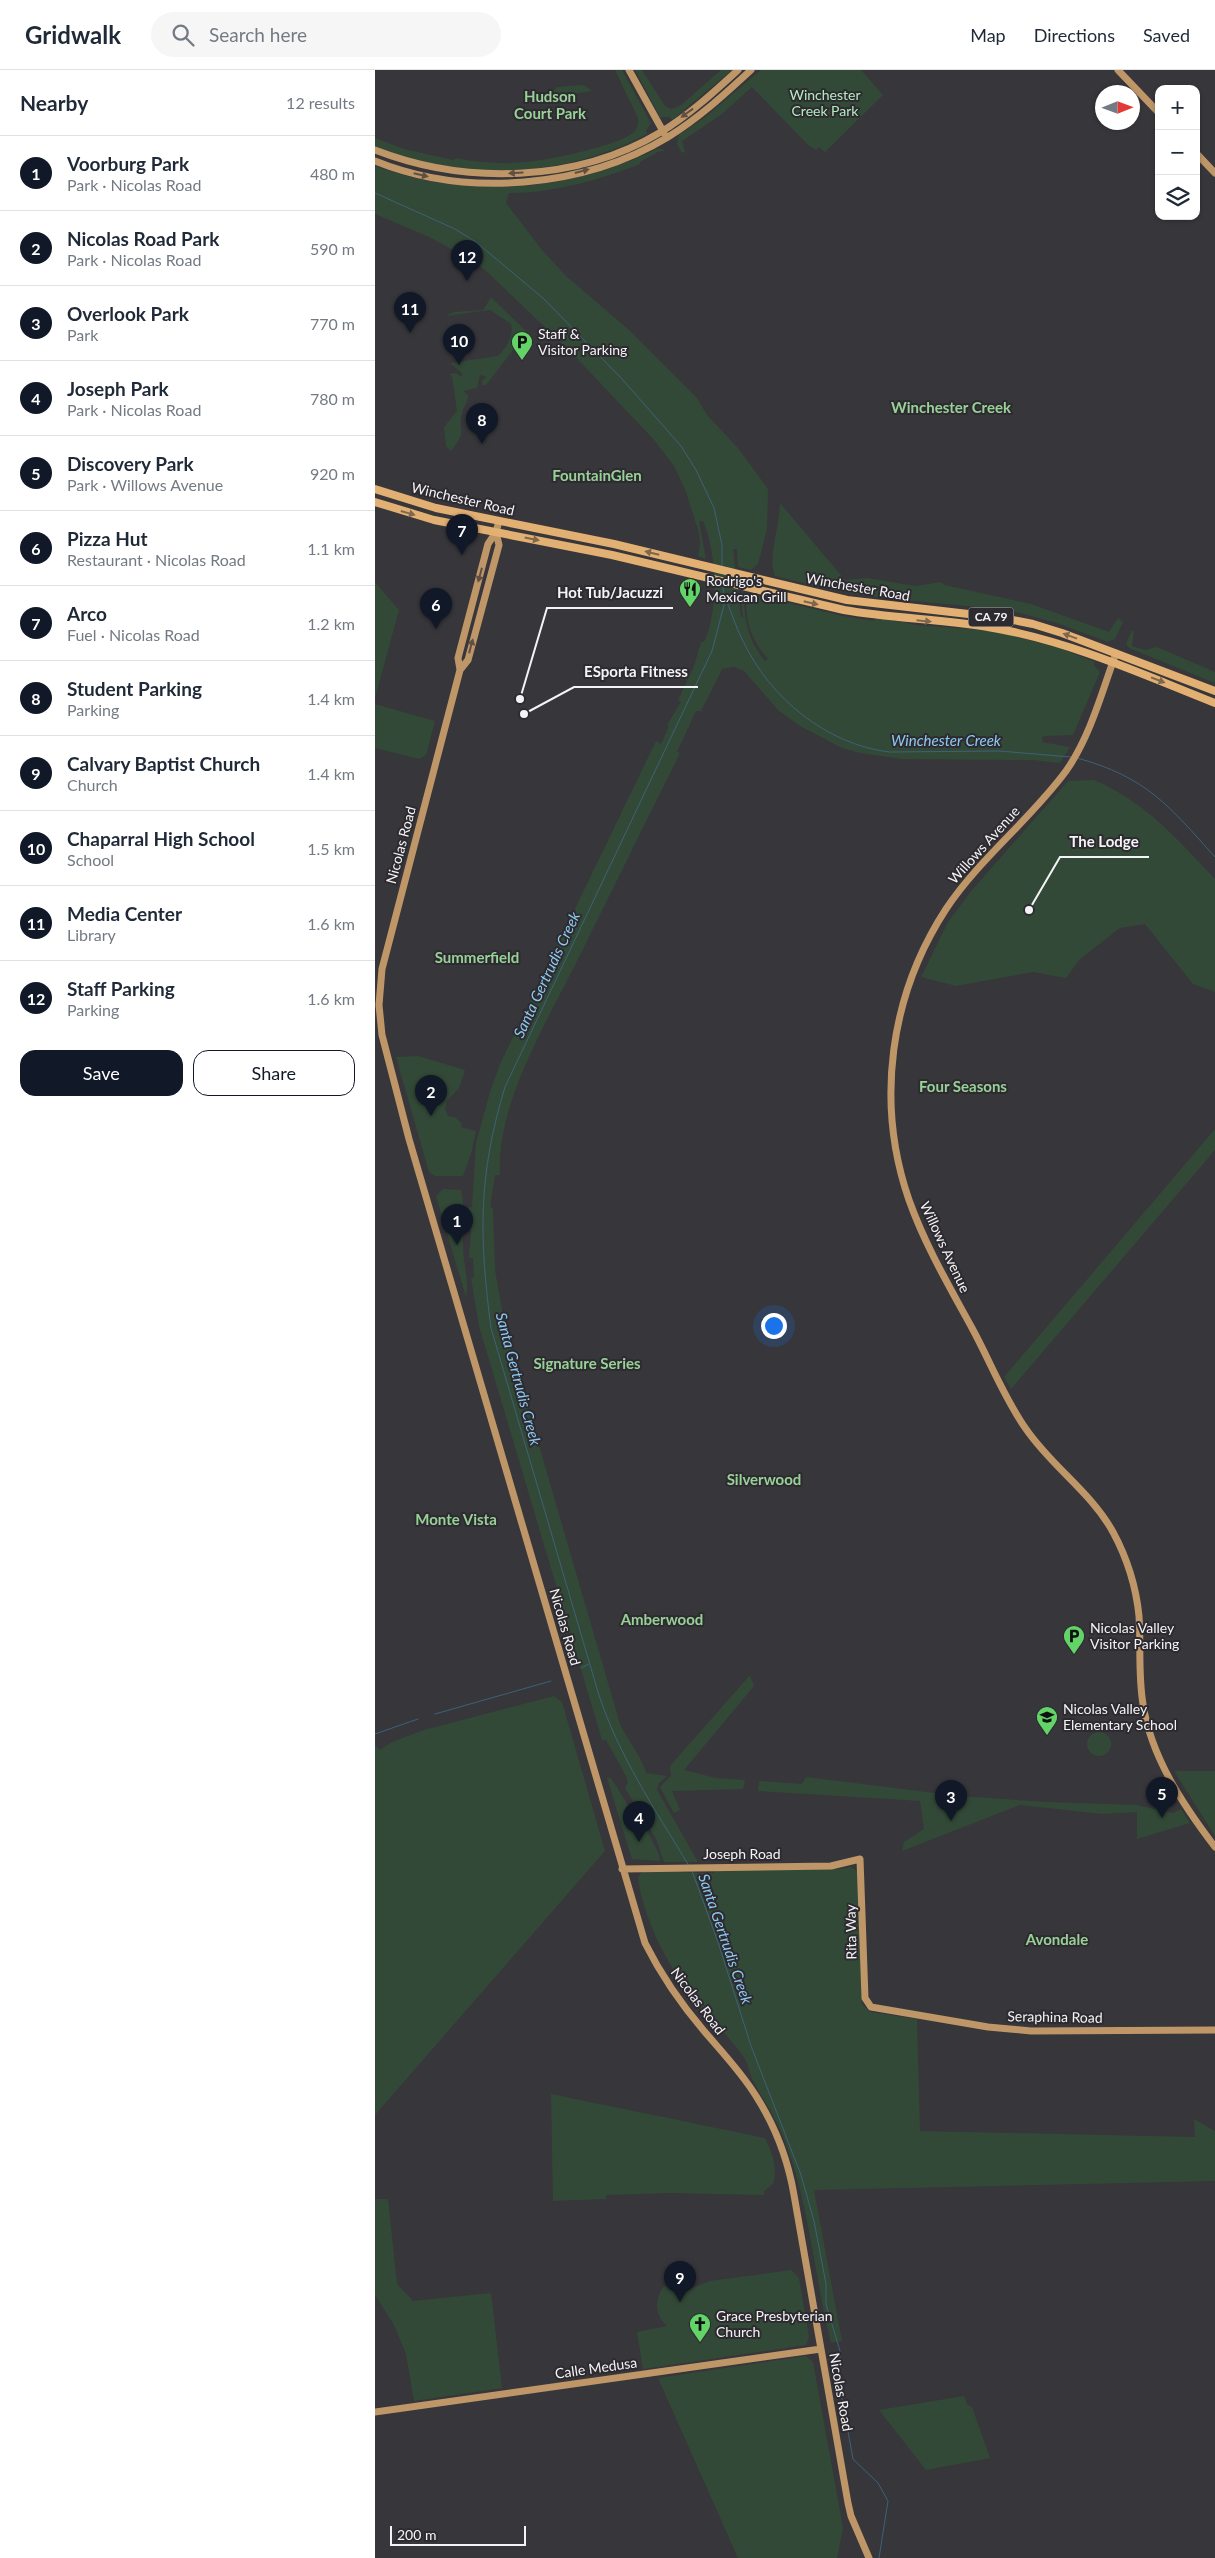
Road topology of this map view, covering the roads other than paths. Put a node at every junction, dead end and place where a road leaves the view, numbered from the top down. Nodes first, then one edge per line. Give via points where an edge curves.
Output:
1 (629, 70) edge
2 (738, 70) edge
3 (751, 70) edge
4 (1118, 70) edge
5 (1155, 109) edge
6 (662, 131) junction
7 (667, 138) junction
8 (375, 150) edge
9 (1200, 157) edge
10 (375, 161) edge
11 (1215, 173) edge
12 (375, 489) edge
13 (375, 502) edge
14 (499, 521) junction
15 (496, 532) junction
16 (1116, 653) junction
17 (1112, 662) junction
18 (1215, 691) edge
19 (1215, 703) edge
20 (1215, 1847) edge
21 (860, 1859) joint
22 (622, 1869) junction
23 (867, 2003) joint
24 (1215, 2030) edge
25 (821, 2349) junction
26 (375, 2412) edge
27 (869, 2558) edge

1 - 6 main road
2 -> 6 main road
3 - 7 main road via 711,107
4 - 5 main road
6 - 7 main road
6 -> 8 main road via 625,150 529,173 450,171
10 -> 7 main road via 407,172 444,179 522,182 561,176 613,162
9 - 11 main road
12 - 14 main road, Winchester Road via 436,508
13 -> 15 main road, Winchester Road via 434,520
14 - 15 main road, Nicolas Road
16 -> 14 main road, Winchester Road / CA 79 via 1062,633 1003,618 862,602 614,544
15 -> 17 main road, Winchester Road / CA 79 via 612,555 875,616 999,629
15 - 22 main road, Nicolas Road via 488,544 458,658 460,670 386,950 379,1005 382,1035 409,1139
16 - 17 main road, Willows Avenue
16 - 18 main road, Winchester Road / CA 79
17 -> 19 main road, Winchester Road / CA 79
17 - 20 main road, Willows Avenue via 1080,746 1068,768 967,880 945,910 921,954 903,1002 893,1055 892,1117 896,1153 909,1200 925,1240 1024,1426 1047,1456 1090,1500 1120,1545 1138,1607 1141,1691 1150,1734 1169,1777
21 - 22 main road, Joseph Road via 831,1866
21 - 23 main road, Rita Way
22 - 25 main road, Nicolas Road via 645,1943 655,1963 679,1999 756,2096 781,2145 795,2195
23 - 24 main road, Seraphina Road via 871,2007 927,2017 1031,2031
25 - 26 main road, Calle Medusa
25 - 27 main road, Nicolas Road via 851,2516

